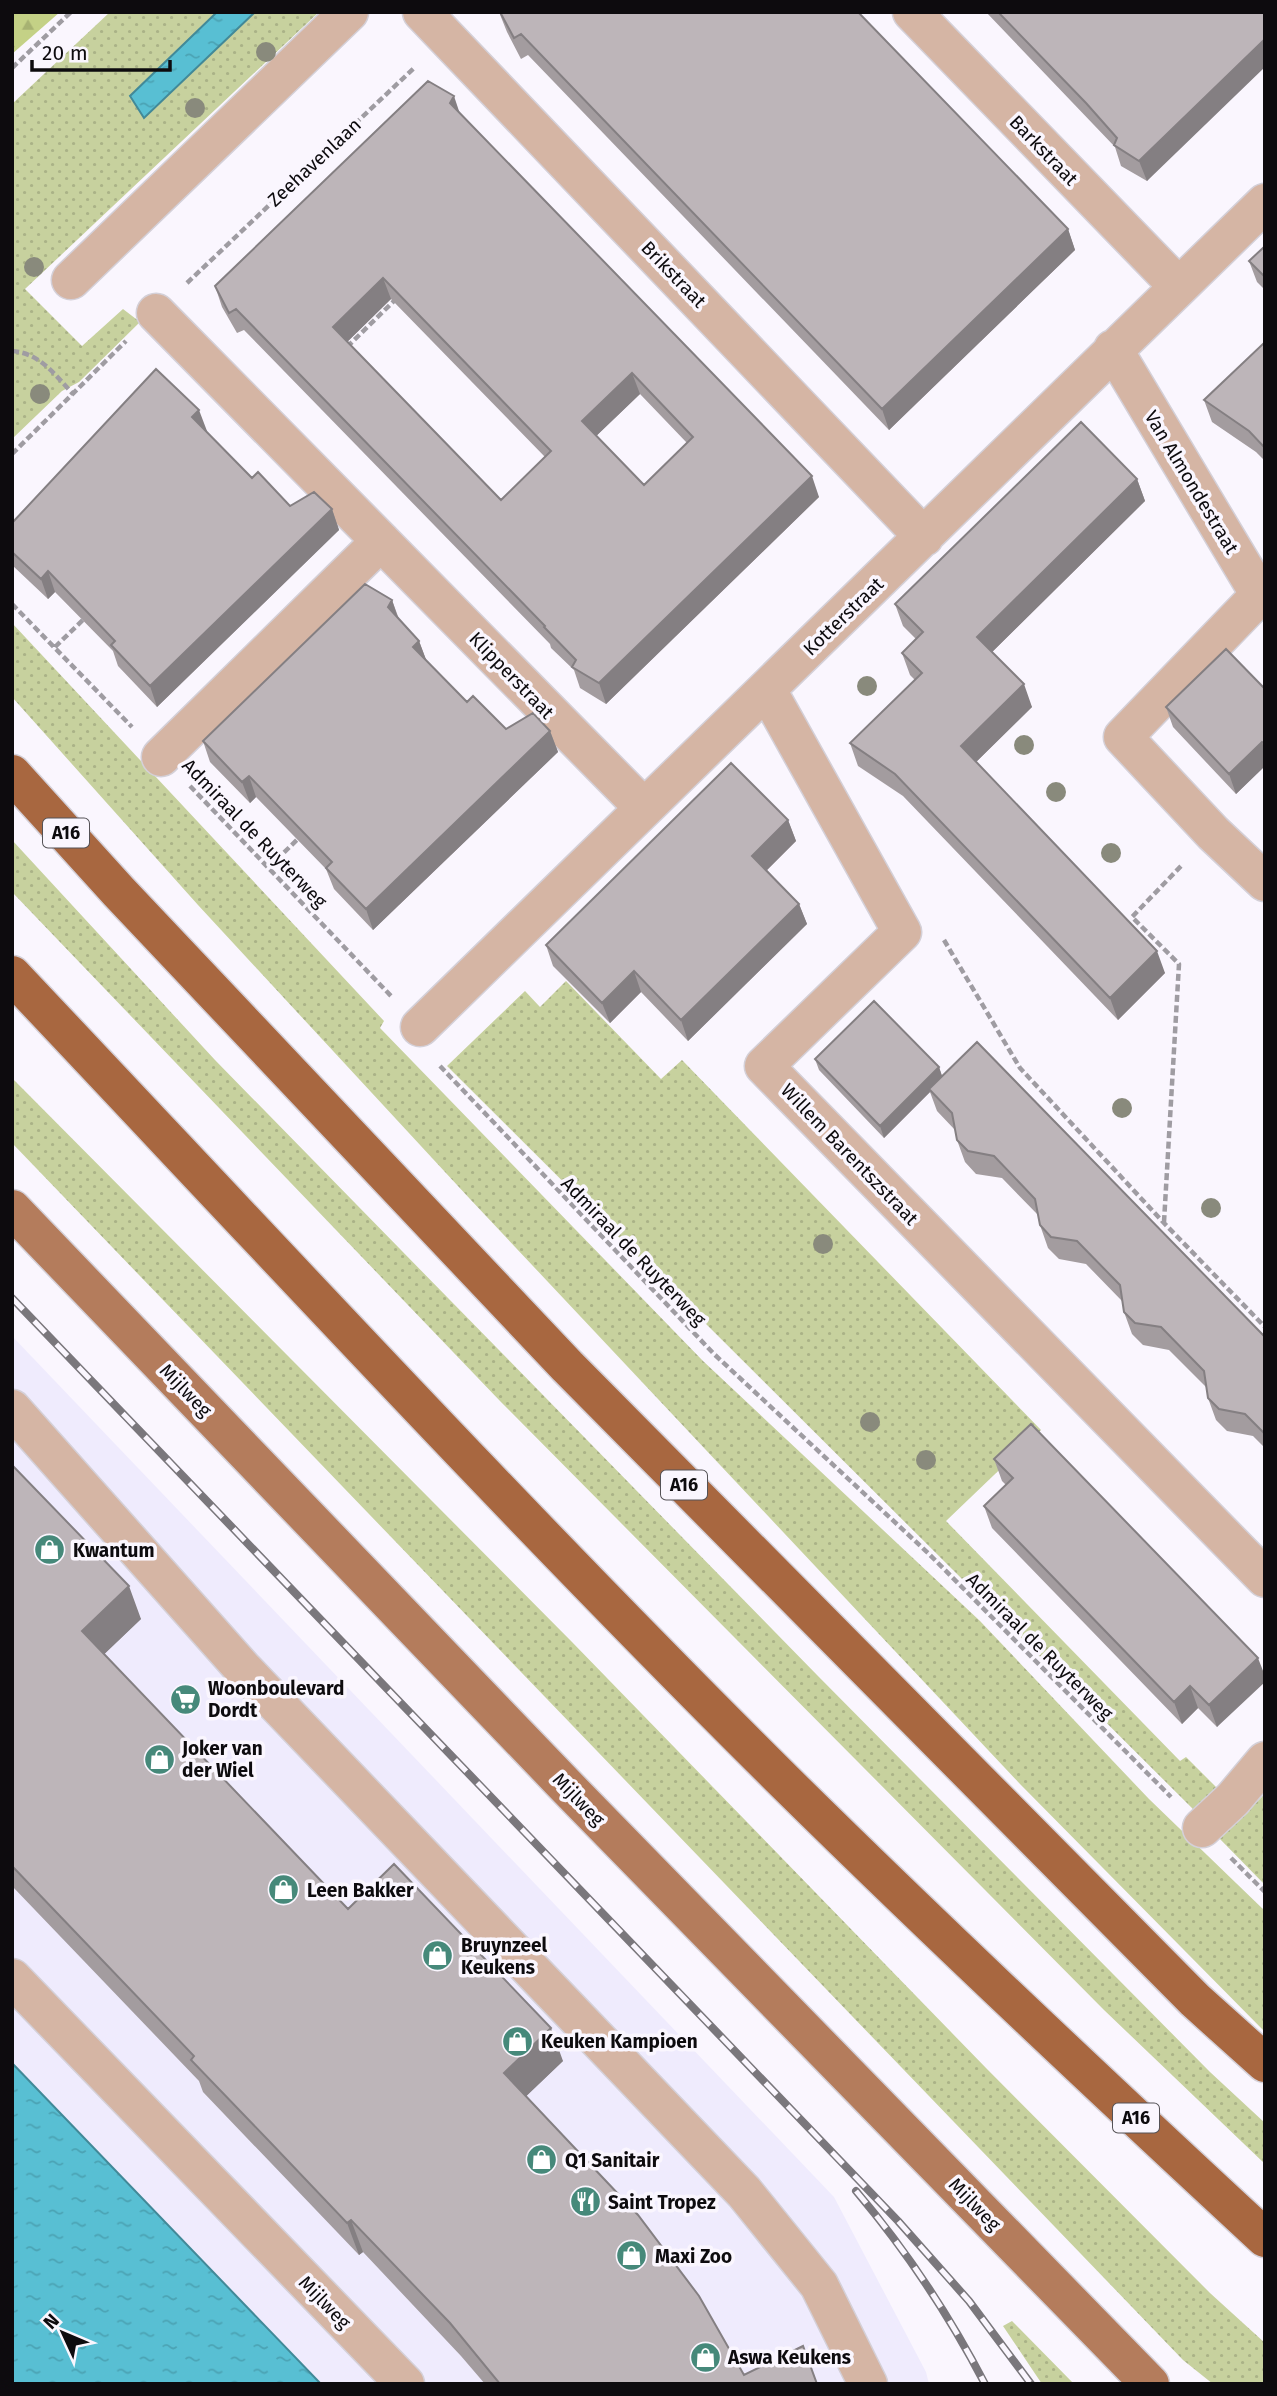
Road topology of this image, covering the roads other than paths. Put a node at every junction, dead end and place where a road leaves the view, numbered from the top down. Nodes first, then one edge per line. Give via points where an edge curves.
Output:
1 (349, 12) edge
2 (912, 12) edge
3 (434, 25) edge
4 (1265, 203) edge
5 (71, 280) dead end
6 (1178, 286) junction
7 (156, 313) road end
8 (1113, 349) junction
9 (924, 537) junction
10 (381, 541) junction
11 (766, 690) junction
12 (161, 757) road end
13 (12, 774) edge
14 (643, 808) junction
15 (1265, 882) edge
16 (12, 975) edge
17 (419, 1027) road end
18 (12, 1209) edge
19 (12, 1409) edge
20 (1265, 1578) edge
21 (1265, 1761) edge
22 (1202, 1828) road end
23 (12, 1978) edge
24 (1265, 2063) edge
25 (1265, 2238) edge
26 (405, 2384) edge
27 (868, 2384) edge
28 (1150, 2384) edge

1 - 5 street
2 - 6 street, Barkstraat
3 - 9 street, Brikstraat
4 - 6 street, Kotterstraat
6 - 8 street, Kotterstraat
7 - 10 street, Klipperstraat
8 - 9 street, Kotterstraat
8 - 15 street, Van Almondestraat via 1260,595 1123,737
9 - 11 street, Kotterstraat
10 - 12 street
10 - 14 street, Klipperstraat
11 - 14 street, Kotterstraat
11 - 20 street, Willem Barentszstraat via 902,932 764,1066
13 - 24 highway, A16 via 567,1366 1195,2000
14 - 17 street, Kotterstraat
16 - 25 highway, A16 via 453,1442 783,1780 1006,1998
18 - 28 main road, Mijlweg
19 - 27 street via 244,1670 744,2192 819,2285
21 - 22 street
23 - 26 street, Mijlweg

